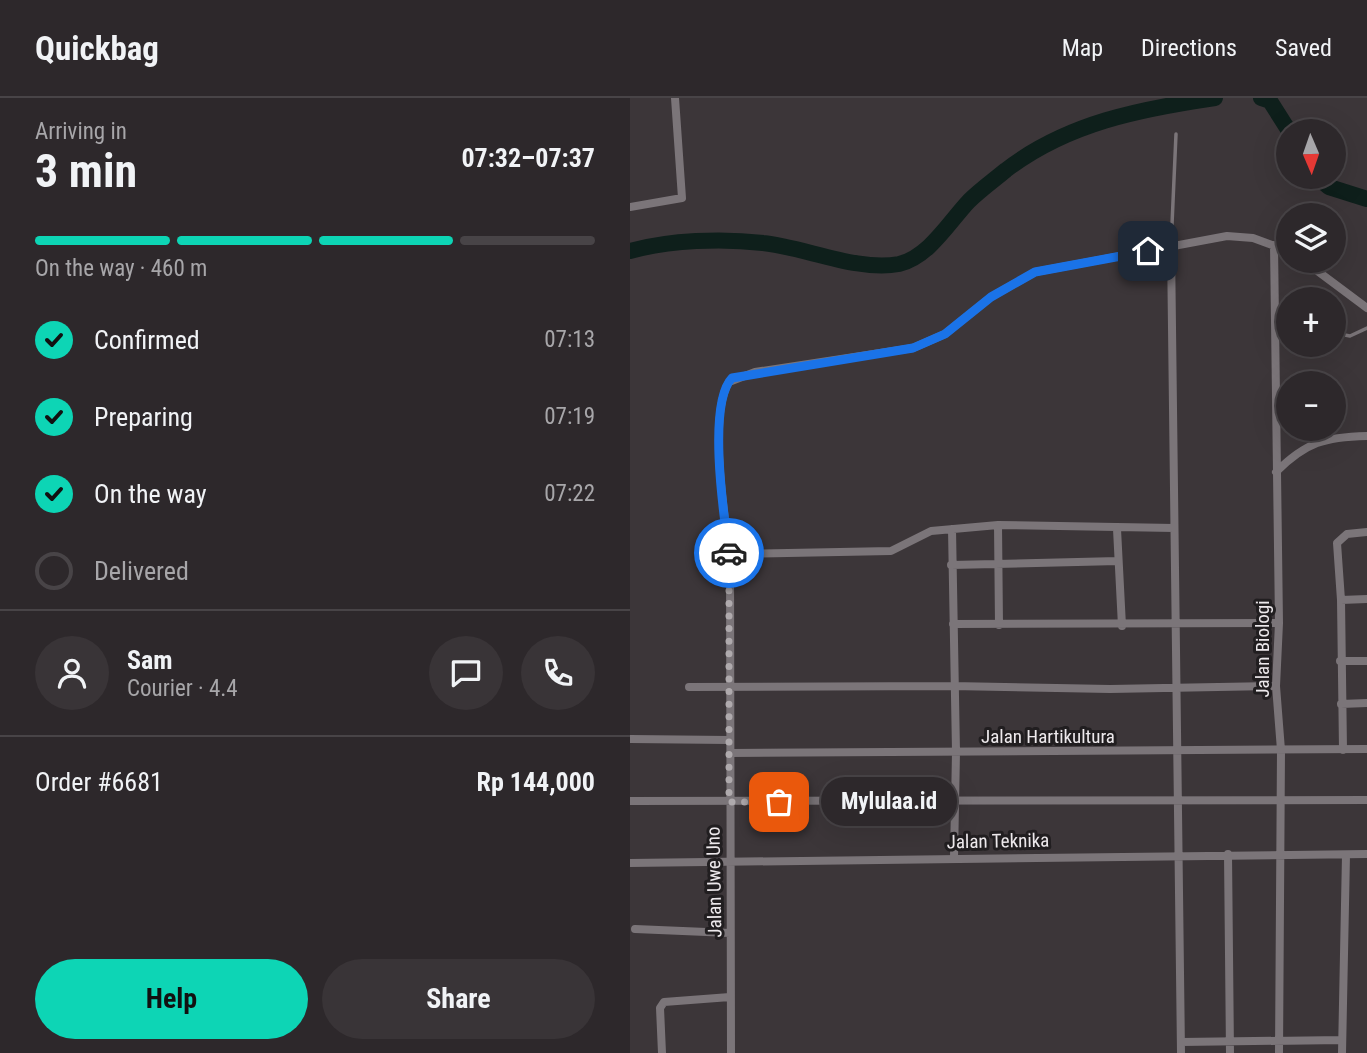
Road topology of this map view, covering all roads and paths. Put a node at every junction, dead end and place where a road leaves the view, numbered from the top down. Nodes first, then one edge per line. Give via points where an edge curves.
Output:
1 (675, 98) edge
2 (1176, 134) dead end
3 (630, 207) edge
4 (1274, 245) joint
5 (1171, 247) junction
6 (1320, 273) edge
7 (1367, 308) edge
8 (1367, 328) edge
9 (1346, 335) edge
10 (1367, 436) edge
11 (1276, 472) junction
12 (998, 525) junction
13 (1174, 528) junction
14 (952, 529) junction
15 (1118, 529) junction
16 (1367, 532) edge
17 (730, 554) junction
18 (1118, 561) junction
19 (951, 565) junction
20 (999, 565) junction
21 (1367, 599) edge
22 (1341, 600) junction
23 (1279, 623) junction
24 (953, 624) junction
25 (999, 625) junction
26 (1176, 625) junction
27 (1122, 626) junction
28 (1367, 661) edge
29 (1340, 662) junction
30 (953, 686) junction
31 (1178, 686) junction
32 (1276, 686) junction
33 (690, 687) dead end
34 (729, 687) junction
35 (1367, 703) edge
36 (1341, 704) junction
37 (630, 739) edge
38 (729, 740) junction
39 (1367, 749) edge
40 (1281, 750) junction
41 (1343, 750) junction
42 (956, 752) junction
43 (1178, 752) junction
44 (730, 753) junction
45 (1280, 798) junction
46 (955, 799) junction
47 (1178, 799) junction
48 (1367, 800) edge
49 (630, 801) edge
50 (729, 802) junction
51 (1228, 854) junction
52 (1280, 854) junction
53 (1367, 854) edge
54 (1178, 855) junction
55 (1346, 855) junction
56 (954, 857) junction
57 (729, 861) junction
58 (630, 863) edge
59 (635, 929) dead end
60 (730, 933) junction
61 (730, 997) junction
62 (1342, 1040) junction
63 (1181, 1042) junction
64 (1230, 1042) junction
65 (1280, 1042) junction
66 (662, 1053) edge
67 (731, 1053) edge
68 (1181, 1053) edge
69 (1230, 1053) edge
70 (1279, 1053) edge
71 (1342, 1053) edge

1 - 3 street via 682,198
2 - 5 lane
4 - 5 street, Jalan Uwe Uno via 1227,236
4 - 11 street, Jalan Biologi
5 - 13 street
5 - 17 street, Jalan Uwe Uno via 1035,272 991,297 945,334 913,348 732,378 722,397 719,458
6 - 7 street
8 - 9 lane
10 - 11 street via 1307,446
11 - 23 street, Jalan Biologi
12 - 14 street
12 - 15 street
12 - 20 street
13 - 15 street
13 - 26 street
14 - 17 street via 917,536 891,551
14 - 19 street
15 - 18 street
16 - 22 street via 1338,539
17 - 34 street, Jalan Uwe Uno
18 - 20 street
18 - 27 street
19 - 20 street
19 - 24 street
20 - 25 street
21 - 22 street
22 - 29 street
23 - 26 street
23 - 32 street, Jalan Biologi
24 - 25 street
24 - 30 street
25 - 27 street
26 - 27 street
26 - 31 street
28 - 29 street
29 - 36 street
30 - 31 street via 1110,690
30 - 34 street
30 - 42 street
31 - 32 street
31 - 43 street
32 - 40 street, Jalan Biologi
33 - 34 street
34 - 38 street, Jalan Uwe Uno
35 - 36 street
36 - 41 street
37 - 38 street
38 - 44 street, Jalan Uwe Uno
39 - 41 street, Jalan Hartikultura
40 - 41 street, Jalan Hartikultura
40 - 43 street, Jalan Hartikultura
40 - 45 street, Jalan Biologi
42 - 43 street, Jalan Hartikultura
42 - 44 street, Jalan Hartikultura
42 - 46 street
43 - 47 street
44 - 50 street, Jalan Uwe Uno
45 - 47 street
45 - 48 street
45 - 52 street, Jalan Biologi
46 - 47 street
46 - 50 street
46 - 56 street
47 - 54 street
49 - 50 street
50 - 57 street, Jalan Uwe Uno
51 - 52 street, Jalan Teknika
51 - 54 street, Jalan Teknika
51 - 64 street
52 - 55 street, Jalan Teknika
52 - 65 street, Jalan Biologi
53 - 55 street, Jalan Teknika
54 - 56 street, Jalan Teknika
54 - 63 street
55 - 62 street
56 - 57 street, Jalan Teknika
57 - 58 street, Jalan Teknika
57 - 60 street, Jalan Uwe Uno
59 - 60 street
60 - 61 street, Jalan Uwe Uno
61 - 66 street via 664,1002 660,1008
61 - 67 street, Jalan Uwe Uno
62 - 65 street
62 - 71 street
63 - 64 street
63 - 68 street
64 - 65 street
64 - 69 street
65 - 70 street, Jalan Biologi

